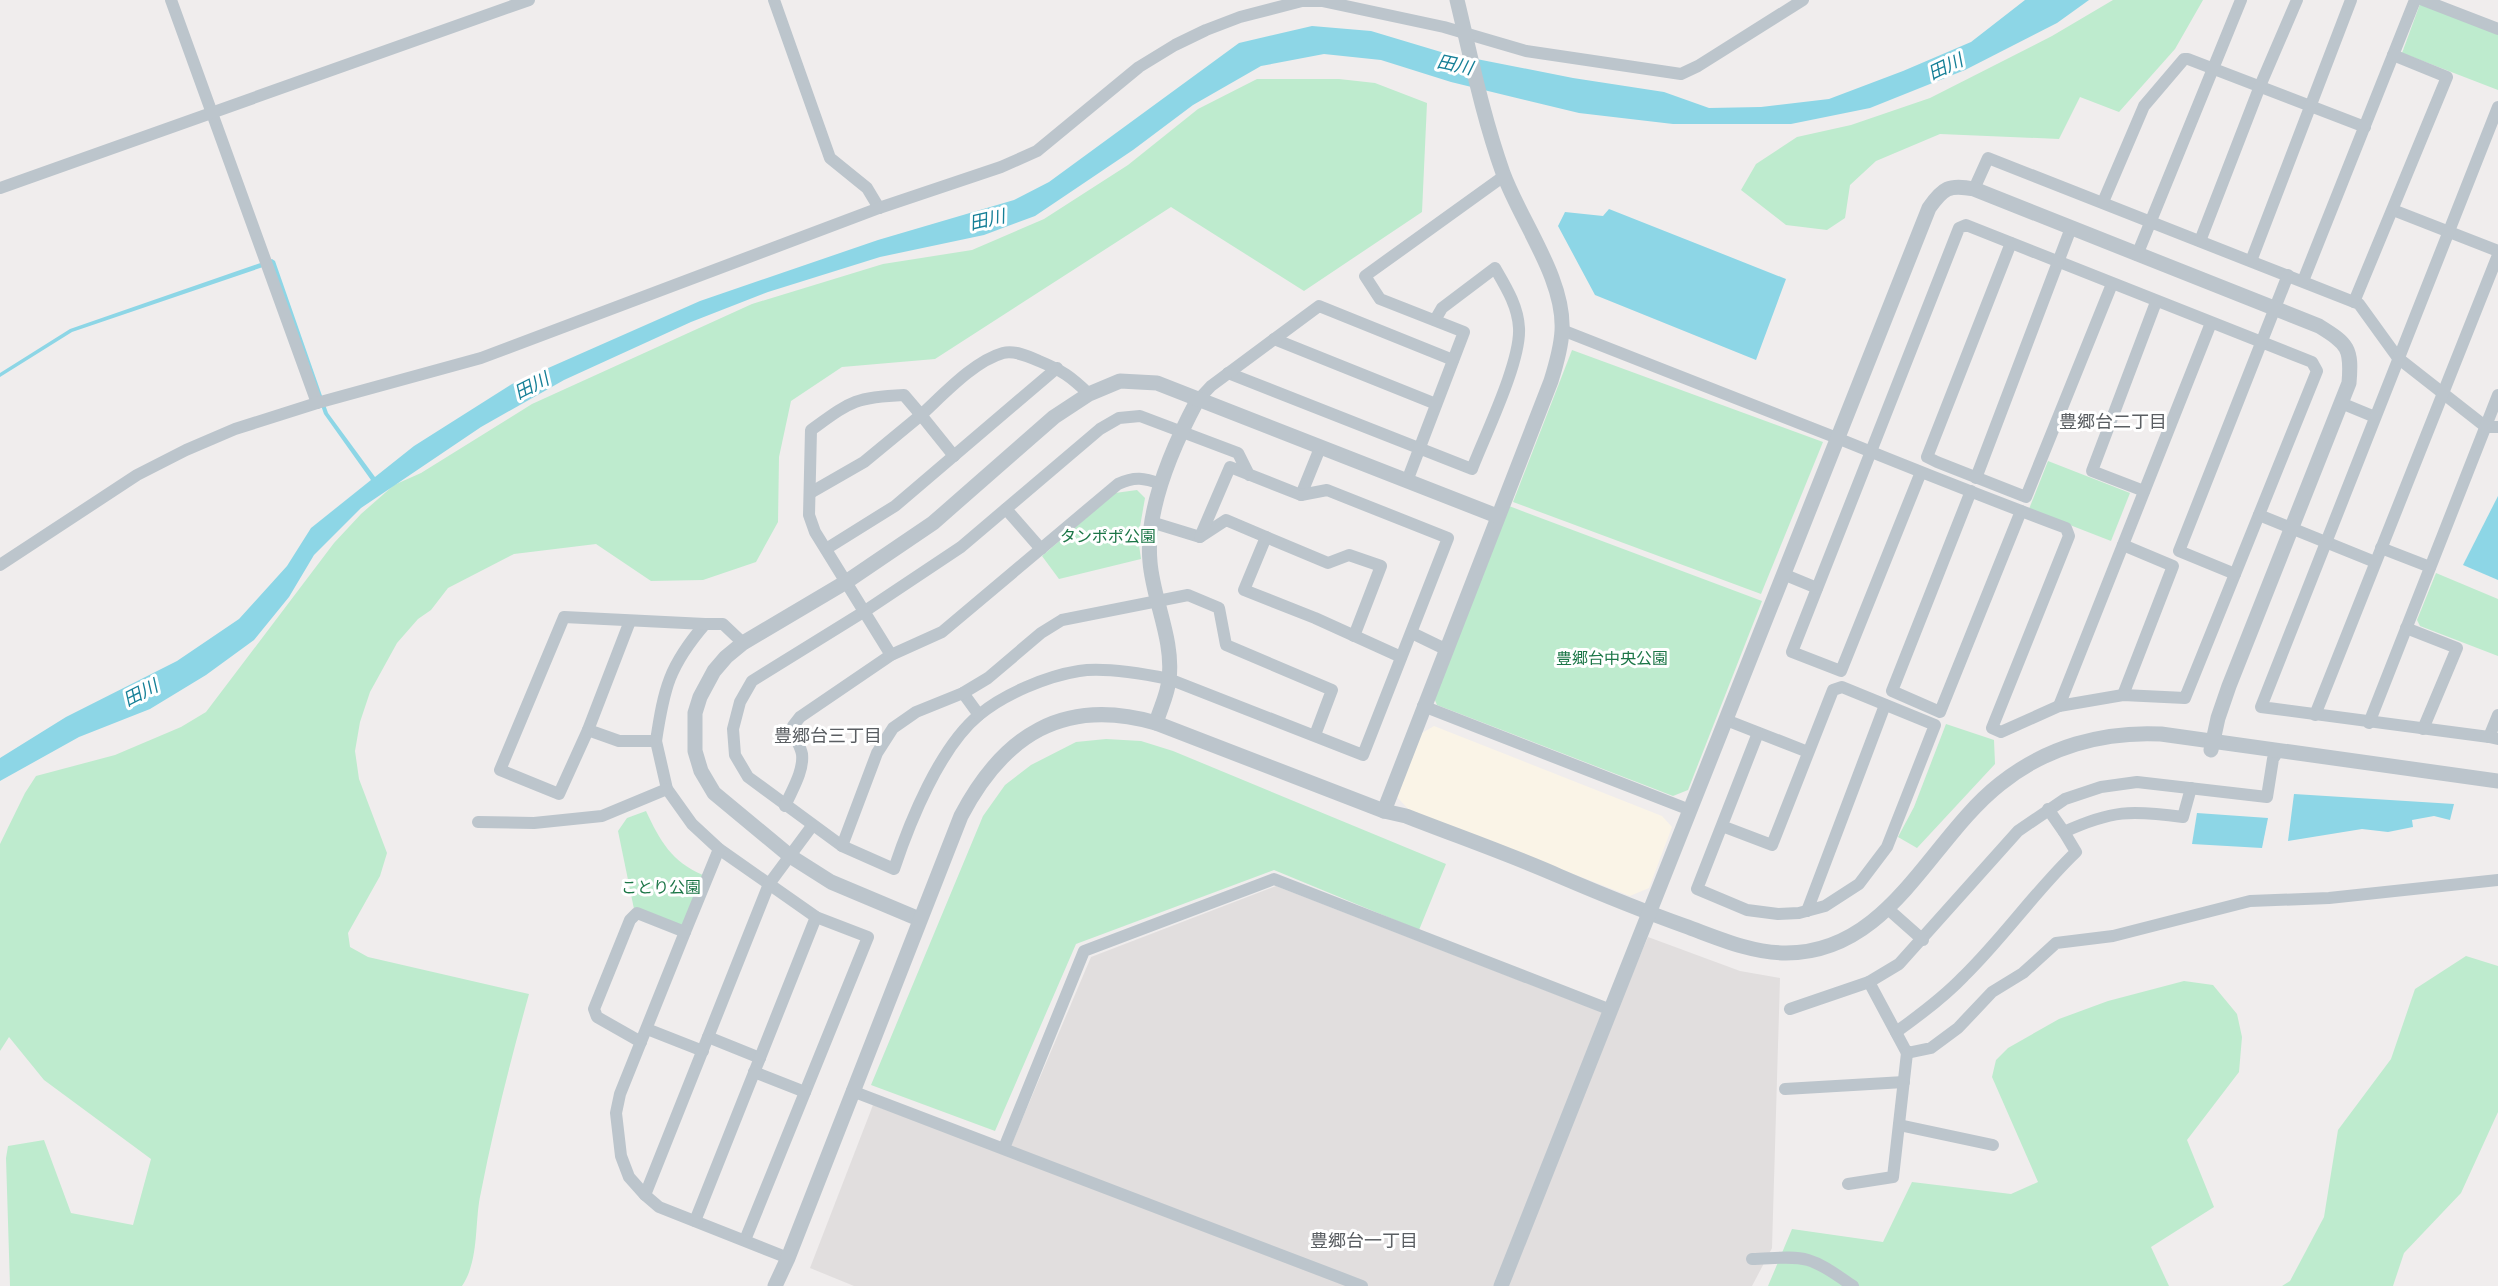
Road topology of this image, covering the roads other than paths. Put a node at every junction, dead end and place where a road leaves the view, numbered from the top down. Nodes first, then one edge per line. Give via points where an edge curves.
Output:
1 (171, 0) edge
2 (529, 0) edge
3 (774, 0) edge
4 (1457, 0) edge
5 (1803, 0) edge
6 (2241, 0) edge
7 (2297, 0) edge
8 (2351, 0) edge
9 (2415, 0) edge
10 (2422, 0) edge
11 (2498, 29) edge
12 (1465, 35) junction
13 (2393, 55) junction
14 (2215, 68) junction
15 (2260, 86) junction
16 (2311, 106) junction
17 (2498, 107) edge
18 (211, 112) junction
19 (2365, 127) junction
20 (2494, 130) edge
21 (1504, 176) junction
22 (0, 188) edge
23 (1974, 189) junction
24 (2103, 202) junction
25 (879, 208) junction
26 (2392, 210) junction
27 (2150, 221) junction
28 (2072, 228) junction
29 (2449, 232) junction
30 (2200, 241) junction
31 (2011, 243) junction
32 (2498, 253) edge
33 (2137, 255) junction
34 (2251, 261) junction
35 (2058, 262) junction
36 (2288, 275) junction
37 (2303, 281) junction
38 (2112, 284) junction
39 (2156, 302) junction
40 (2354, 302) junction
41 (2274, 309) junction
42 (1435, 320) junction
43 (2211, 323) junction
44 (1562, 330) junction
45 (1274, 339) junction
46 (2261, 342) junction
47 (2398, 358) junction
48 (1453, 360) junction
49 (1057, 368) junction
50 (1228, 373) junction
51 (2442, 393) junction
52 (1089, 394) junction
53 (2498, 395) edge
54 (1197, 401) junction
55 (317, 403) junction
56 (2342, 403) junction
57 (1436, 404) junction
58 (921, 415) junction
59 (2375, 417) junction
60 (2492, 427) edge
61 (1183, 431) junction
62 (1837, 438) junction
63 (1320, 448) junction
64 (1419, 450) junction
65 (1870, 452) junction
66 (954, 456) junction
67 (1921, 472) junction
68 (1249, 475) junction
69 (1976, 478) junction
70 (1407, 481) junction
71 (1161, 484) junction
72 (1971, 491) junction
73 (2144, 491) junction
74 (810, 494) junction
75 (1301, 495) junction
76 (1006, 509) junction
77 (2021, 511) junction
78 (2259, 515) junction
79 (1497, 516) junction
80 (1151, 522) junction
81 (2293, 529) junction
82 (1200, 537) junction
83 (1266, 537) junction
84 (2325, 542) junction
85 (2123, 545) junction
86 (2380, 548) junction
87 (826, 549) junction
88 (1041, 549) junction
89 (2375, 562) junction
90 (0, 564) edge
91 (2430, 567) junction
92 (1783, 574) junction
93 (2235, 574) junction
94 (846, 582) junction
95 (1817, 588) junction
96 (1156, 602) junction
97 (865, 611) junction
98 (630, 621) junction
99 (705, 624) junction
100 (2406, 628) junction
101 (1412, 633) junction
102 (1354, 636) junction
103 (743, 643) junction
104 (1445, 649) junction
105 (891, 655) junction
106 (1401, 657) junction
107 (1170, 679) junction
108 (963, 693) junction
109 (2123, 695) junction
110 (1423, 705) junction
111 (1885, 705) junction
112 (2059, 706) junction
113 (979, 715) junction
114 (2315, 715) junction
115 (2498, 715) edge
116 (1726, 720) junction
117 (1156, 723) junction
118 (2369, 723) junction
119 (2423, 729) junction
120 (588, 730) junction
121 (1758, 733) junction
122 (1315, 735) junction
123 (2494, 738) edge
124 (656, 741) junction
125 (2212, 746) junction
126 (1808, 752) junction
127 (2276, 755) junction
128 (2498, 781) edge
129 (2191, 788) junction
130 (667, 789) junction
131 (2498, 789) edge
132 (785, 806) junction
133 (2048, 809) junction
134 (1690, 810) junction
135 (1384, 811) junction
136 (478, 822) dead end
137 (812, 826) junction
138 (1722, 826) junction
139 (2064, 832) junction
140 (842, 846) junction
141 (719, 849) junction
142 (790, 856) junction
143 (2498, 880) edge
144 (770, 884) junction
145 (1807, 911) junction
146 (1891, 912) junction
147 (816, 917) junction
148 (1647, 917) junction
149 (920, 919) junction
150 (685, 932) junction
151 (1923, 940) junction
152 (1869, 982) junction
153 (1790, 1009) dead end
154 (1611, 1010) junction
155 (647, 1029) junction
156 (1896, 1032) junction
157 (708, 1037) junction
158 (641, 1042) junction
159 (703, 1051) junction
160 (1907, 1053) junction
161 (760, 1058) junction
162 (754, 1072) junction
163 (1904, 1082) junction
164 (1785, 1089) dead end
165 (852, 1091) junction
166 (805, 1092) junction
167 (1899, 1125) junction
168 (1993, 1145) dead end
169 (1004, 1148) junction
170 (1848, 1184) dead end
171 (645, 1195) junction
172 (695, 1221) junction
173 (745, 1240) junction
174 (788, 1258) junction
175 (1752, 1259) dead end
176 (775, 1286) edge
177 (1362, 1286) edge
178 (1501, 1286) edge
179 (1853, 1286) edge

1 - 18 street
2 - 18 street
3 - 25 street via 830,158 867,188
4 - 12 street
5 - 12 street via 1681,74 1526,51
6 - 14 street
7 - 15 street
8 - 16 street
9 - 13 street
10 - 11 street
12 - 21 street
12 - 25 street via 1322,1 1302,1 1240,17 1206,30 1139,67 1037,151 961,182
13 - 19 street
13 - 26 street via 2447,77
14 - 15 street
14 - 24 street via 2184,59 2150,98
14 - 27 street
15 - 16 street
15 - 30 street
16 - 19 street
16 - 34 street
17 - 20 street
18 - 22 street
18 - 55 street
19 - 37 street
20 - 29 street
21 - 42 street via 1365,276 1380,299
21 - 44 street via 1552,281
23 - 24 street via 1988,158
23 - 28 street
23 - 62 street via 1957,185 1940,192 1929,208
24 - 27 street
25 - 55 street via 481,358
26 - 29 street
26 - 40 street
27 - 30 street
27 - 33 street
28 - 33 street
28 - 35 street
29 - 32 street
29 - 47 street
30 - 34 street
31 - 35 street
31 - 65 street via 1966,225 1959,228
31 - 69 street via 1927,457
32 - 51 street
33 - 41 street
34 - 36 street
35 - 38 street
35 - 69 street
36 - 37 street
36 - 41 street
37 - 40 street
38 - 39 street
38 - 69 street via 2026,497
39 - 43 street
39 - 73 street via 2092,471
40 - 47 street
41 - 46 street
41 - 56 street via 2319,326 2341,340 2351,358
42 - 48 street via 1464,332
42 - 64 street via 1442,308 1495,268 1513,300 1519,327 1518,350 1472,469
43 - 46 street
43 - 73 street
44 - 62 street
44 - 79 street via 1551,381
45 - 48 street via 1319,306
45 - 50 street
45 - 57 street
46 - 78 street via 2312,362 2317,371
46 - 93 street via 2179,551
47 - 51 street
47 - 59 street
48 - 57 street
49 - 52 street via 1067,372
49 - 58 street via 1024,355 1005,353 990,358
49 - 66 street
50 - 54 street
50 - 64 street
51 - 60 street
51 - 86 street
52 - 54 street via 1120,381 1157,383
52 - 94 street via 1054,417 933,523
53 - 60 street
54 - 61 street
54 - 63 street
55 - 90 street via 235,429 186,450 137,475
56 - 59 street
56 - 81 street
57 - 64 street
58 - 66 street
58 - 74 street via 864,462
58 - 74 street via 904,395 868,397 849,403 811,430
59 - 84 street
60 - 91 street
61 - 68 street via 1238,453
61 - 71 street
61 - 76 street via 1140,416 1119,418 1100,429
62 - 65 street
62 - 92 street
63 - 70 street
63 - 75 street
64 - 70 street
65 - 67 street
65 - 95 street
66 - 87 street via 895,506
67 - 72 street
67 - 95 street via 1841,671 1792,652
68 - 75 street
68 - 82 street via 1230,467
70 - 79 street
71 - 80 street
71 - 88 street via 1131,478 1118,484
72 - 77 street
72 - 77 street via 1892,691 1940,712
73 - 85 street
74 - 87 street via 809,514
75 - 101 street via 1327,490 1448,538
76 - 88 street
76 - 97 street via 961,547
77 - 112 street via 2066,528 2069,536 1992,728 2001,732
78 - 81 street
78 - 93 street
79 - 104 street
80 - 82 street
80 - 96 street via 1150,562
81 - 84 street
81 - 125 street via 2229,686
82 - 83 street via 1226,520
83 - 102 street via 1244,590
83 - 102 street via 1328,563 1349,555 1381,566
84 - 89 street
84 - 114 street via 2261,707
85 - 109 street via 2173,566
85 - 112 street
86 - 89 street
86 - 91 street
87 - 94 street
88 - 105 street via 942,632
89 - 114 street
91 - 100 street
92 - 95 street
92 - 116 street
93 - 109 street via 2185,698
94 - 97 street
94 - 103 street
96 - 107 street via 1164,629
96 - 108 street via 1062,620
96 - 122 street via 1188,595 1219,608 1226,645 1332,690
97 - 105 street
97 - 132 street via 752,681 740,702 733,729 735,755 748,777
98 - 99 street
98 - 120 street
98 - 120 street via 564,617 500,770 559,794
99 - 103 street via 723,624
99 - 124 street via 684,649 669,678
100 - 118 street
100 - 119 street via 2457,648
101 - 104 street
101 - 106 street
102 - 106 street
103 - 142 street via 720,664 700,697 695,714 695,751 714,793
104 - 110 street
105 - 132 street via 793,726 802,765
106 - 122 street via 1363,755
107 - 113 street via 1137,673 1080,671 1029,684
107 - 117 street
107 - 122 street
108 - 113 street
108 - 140 street via 916,711 893,729 877,753
109 - 112 street
110 - 134 street
110 - 135 street
111 - 126 street via 1842,687 1833,690
111 - 145 street
111 - 145 street via 1935,725 1887,847 1859,884 1825,906
113 - 140 street via 951,747 932,778 894,869
114 - 118 street
115 - 123 street
116 - 121 street
116 - 134 street
117 - 135 street
117 - 149 street via 1119,715 1079,716 1056,722 1014,744 971,797 951,837
118 - 119 street
119 - 123 street
120 - 124 street via 618,741
121 - 126 street
121 - 138 street
124 - 130 street
125 - 127 street
125 - 146 street via 2161,734 2115,734 2046,754 1983,799
126 - 138 street via 1772,845
127 - 128 street
127 - 129 street via 2267,797
127 - 131 street
129 - 133 street via 2137,782 2101,787
129 - 139 street via 2183,817 2142,811 2119,813
130 - 136 street via 602,816 534,823
130 - 141 street via 692,824
132 - 137 street
133 - 139 street
133 - 151 street via 2018,831
134 - 148 street
135 - 148 street via 1406,816
137 - 140 street
137 - 142 street
138 - 145 street via 1697,889 1747,910 1778,914
139 - 156 street via 2076,852 2052,874 1965,975 1934,1005
141 - 144 street
141 - 150 street
142 - 144 street
142 - 149 street via 831,882
143 - 160 street via 2330,898 2250,901 2113,936 2056,943 2023,973 1992,992 1958,1028 1931,1048
144 - 147 street
144 - 157 street
146 - 148 street via 1844,940 1787,953 1755,950
146 - 151 street
147 - 161 street
147 - 166 street via 868,938
148 - 154 street
149 - 165 street
150 - 155 street
150 - 158 street via 637,913 630,920 594,1009 597,1017
151 - 152 street via 1899,964
152 - 153 street
152 - 156 street
154 - 169 street via 1274,879 1084,951
154 - 178 street
155 - 158 street
155 - 159 street
156 - 160 street
157 - 159 street
157 - 161 street
158 - 171 street via 616,1113 621,1156 628,1177
159 - 171 street
160 - 163 street
161 - 162 street
162 - 166 street
162 - 172 street
163 - 164 street
163 - 167 street
165 - 169 street
165 - 174 street
166 - 173 street
167 - 168 street
167 - 170 street via 1893,1177
169 - 177 street
171 - 172 street via 660,1207
172 - 173 street
173 - 174 street
174 - 176 street
175 - 179 street via 1809,1260

